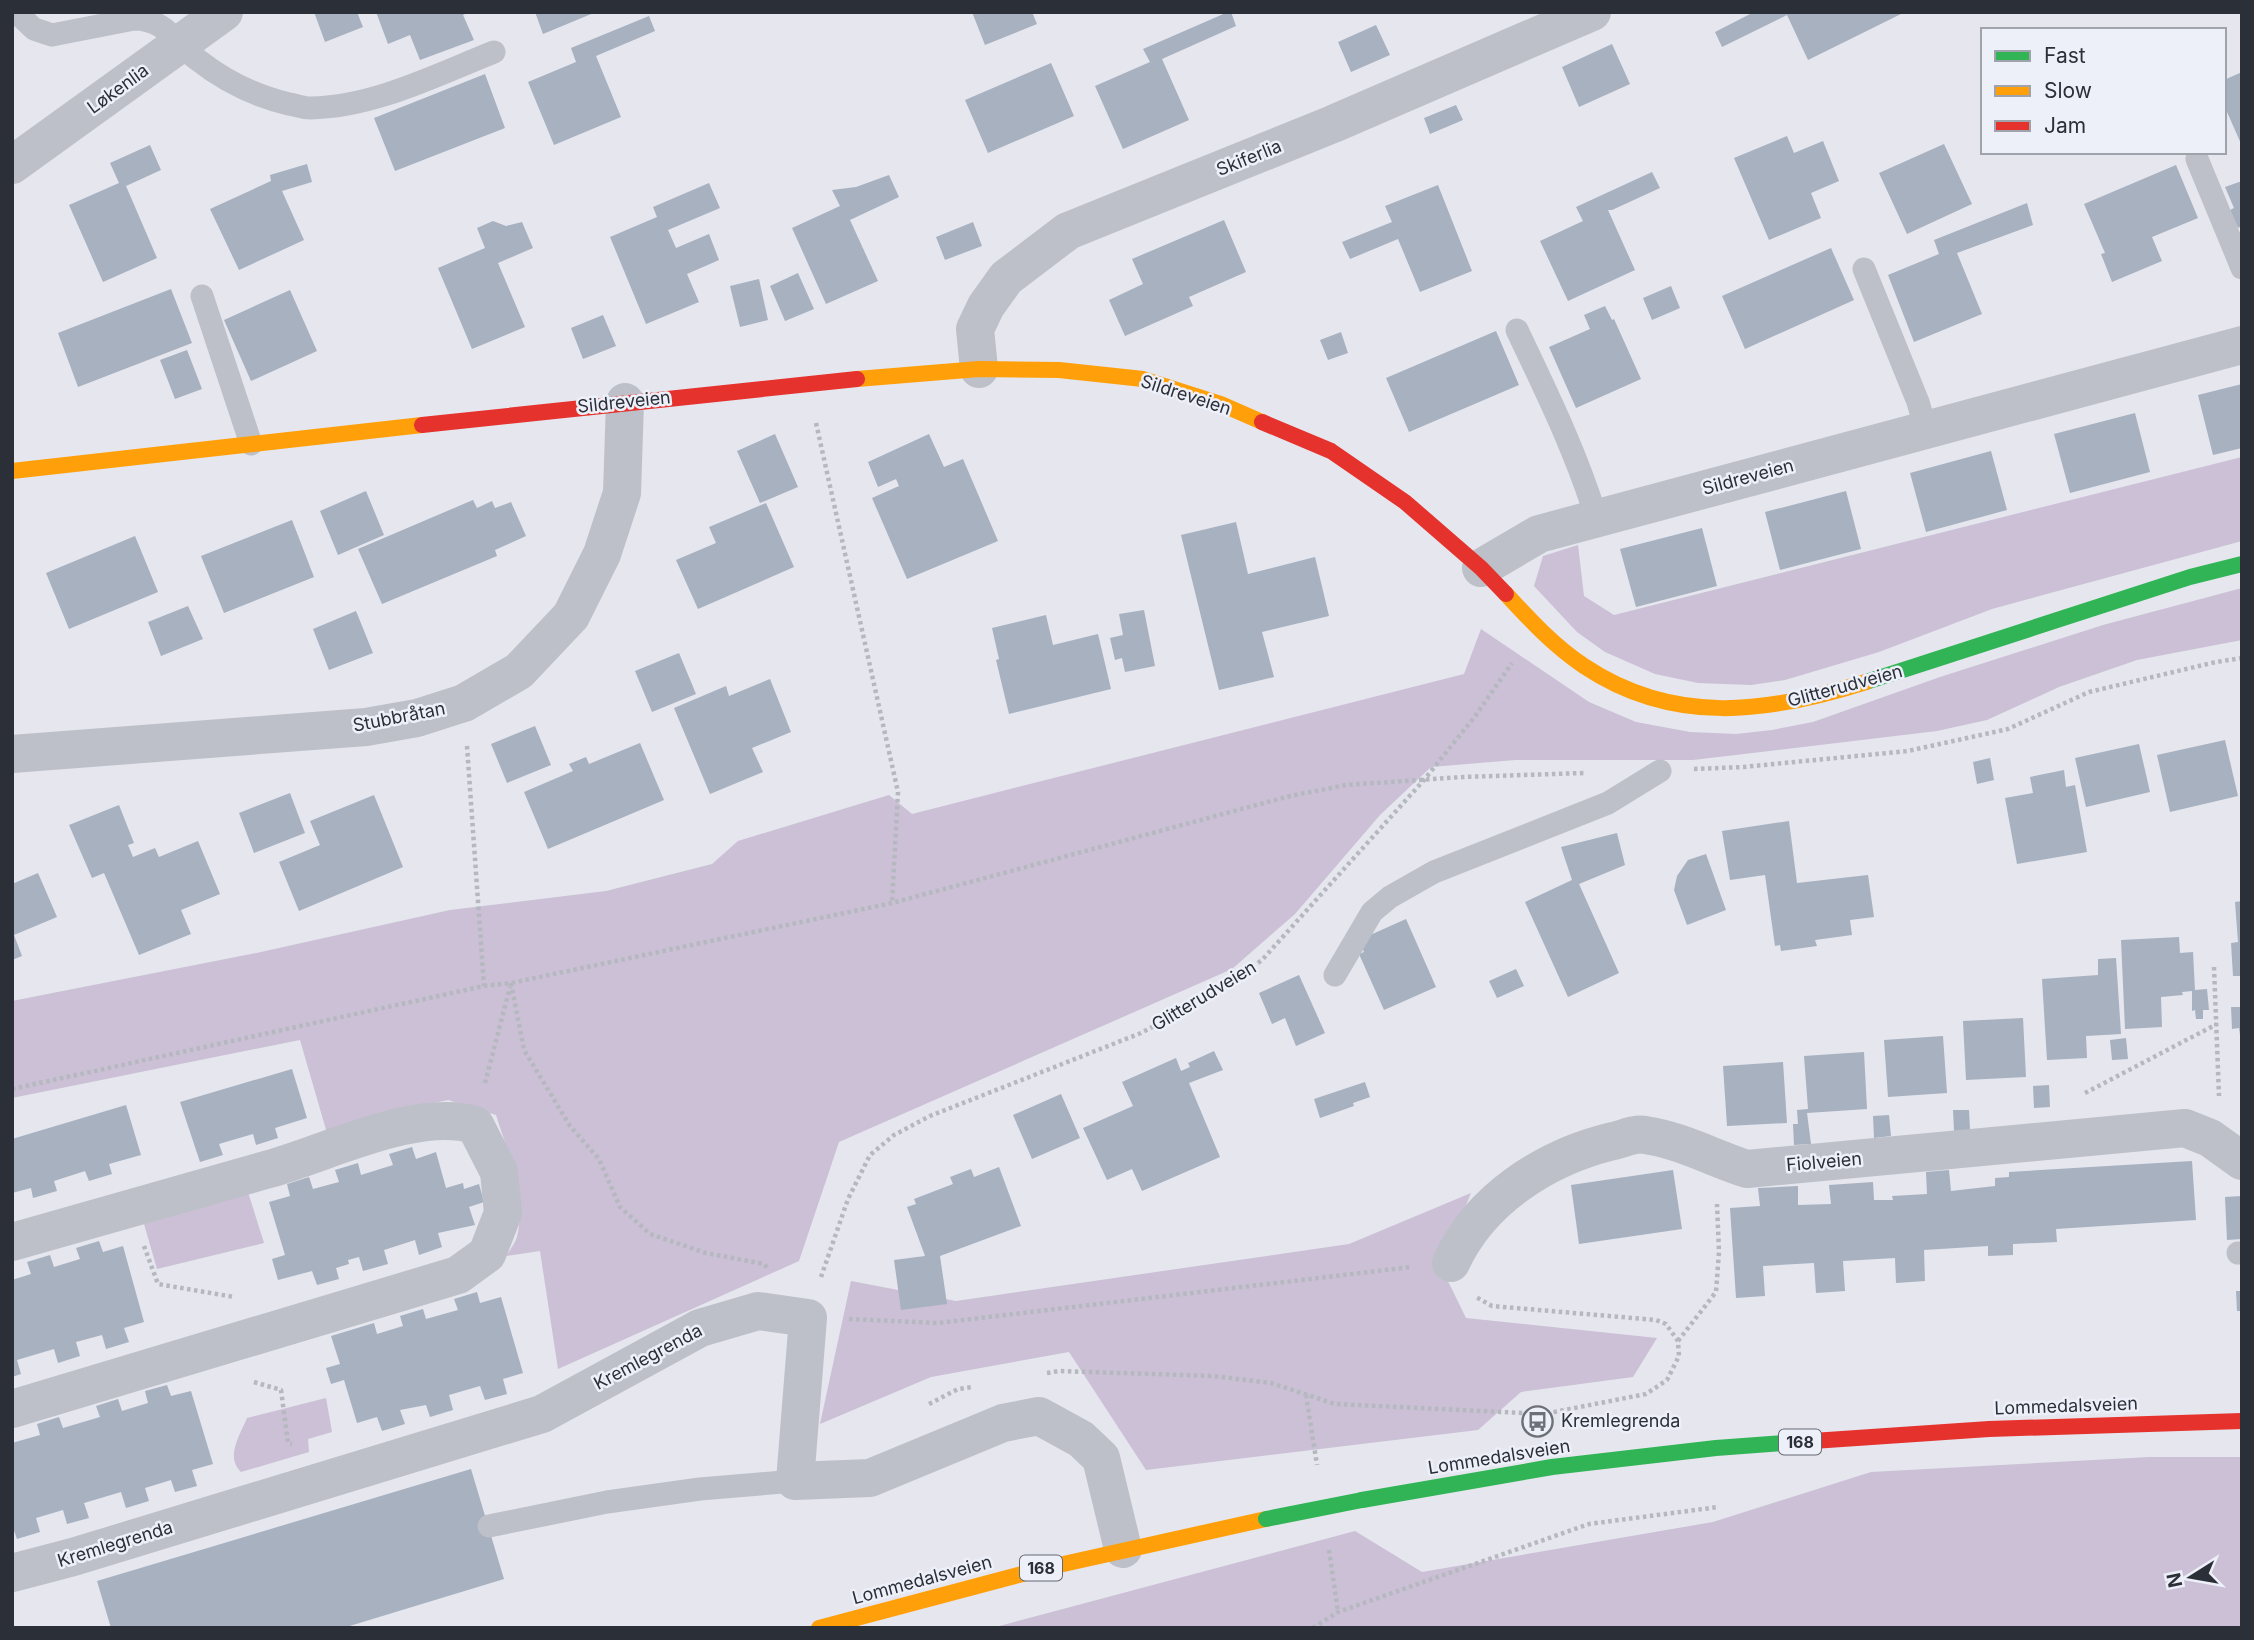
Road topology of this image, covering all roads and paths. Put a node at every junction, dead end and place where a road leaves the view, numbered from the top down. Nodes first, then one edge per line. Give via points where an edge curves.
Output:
1 (16, 12) edge
2 (223, 12) edge
3 (1592, 12) edge
4 (179, 45) junction
5 (494, 52) dead end
6 (2197, 159) dead end
7 (12, 165) edge
8 (2242, 268) edge
9 (1864, 269) dead end
10 (202, 296) dead end
11 (1517, 330) dead end
12 (2242, 345) edge
13 (979, 369) junction
14 (807, 383) junction
15 (625, 402) junction
16 (1926, 430) junction
17 (251, 444) junction
18 (12, 471) edge
19 (1596, 517) junction
20 (2242, 564) edge
21 (1481, 568) junction
22 (1541, 632) junction
23 (2242, 658) edge
24 (464, 703) junction
25 (12, 754) edge
26 (1660, 771) joint
27 (1594, 773) dead end
28 (1424, 780) junction
29 (892, 903) junction
30 (2214, 967) dead end
31 (1335, 975) dead end
32 (511, 983) junction
33 (484, 986) junction
34 (2217, 1024) junction
35 (12, 1088) edge
36 (475, 1125) junction
37 (2210, 1138) junction
38 (2047, 1142) junction
39 (1714, 1158) junction
40 (2242, 1160) edge
41 (131, 1208) junction
42 (12, 1241) edge
43 (1451, 1263) junction
44 (807, 1318) junction
45 (297, 1323) junction
46 (1678, 1341) junction
47 (1046, 1373) dead end
48 (243, 1378) dead end
49 (983, 1385) dead end
50 (921, 1408) dead end
51 (12, 1409) edge
52 (2242, 1421) edge
53 (353, 1472) junction
54 (795, 1481) junction
55 (1718, 1507) dead end
56 (489, 1526) dead end
57 (1123, 1549) junction
58 (12, 1573) edge
59 (819, 1628) edge
60 (1313, 1628) edge

1 - 4 lane via 33,29 52,35 148,19 163,26
2 - 4 street, Løkenlia
3 - 13 street, Skiferlia via 1333,124 1068,230 1006,278 985,306 975,329
4 - 5 lane via 227,81 262,97 308,108 380,97
4 - 7 street, Løkenlia
6 - 8 lane
9 - 16 lane
10 - 17 lane
11 - 19 lane
12 - 16 street, Sildreveien
13 - 14 street, Sildreveien
13 - 21 street, Sildreveien via 1059,370 1143,379 1221,404 1331,451 1405,502
14 - 15 street, Sildreveien
14 - 29 path via 898,792
15 - 17 street, Sildreveien
15 - 24 street, Stubbråtan via 622,493 602,554 571,616 519,671
16 - 19 street, Sildreveien
17 - 18 street, Sildreveien
19 - 21 street, Sildreveien via 1539,534
20 - 22 street, Glitterudveien via 1859,684 1777,704 1724,710 1674,705 1625,689 1584,666
21 - 22 street, Glitterudveien
22 - 28 path, Glitterudveien via 1511,664
23 - 26 path via 2089,692 2008,729 1908,751
24 - 25 street, Stubbråtan via 366,727
24 - 33 path
26 - 31 lane via 1608,803 1434,872 1390,897 1372,912
27 - 28 path
28 - 29 path via 1346,785 1290,796
28 - 44 path, Glitterudveien via 1262,960 1226,987 1141,1033 930,1116 894,1135 870,1155 848,1199
29 - 32 path
30 - 34 path
32 - 33 path
32 - 36 path
32 - 44 path via 524,1050 570,1126 599,1159 621,1207 650,1234 706,1253 764,1265
33 - 35 path
34 - 37 path via 2219,1115
34 - 38 path via 2073,1099
36 - 41 street via 458,1120 408,1124
36 - 45 street via 499,1172 503,1213 488,1254 458,1275
37 - 38 street, Fiolveien via 2185,1128
37 - 40 street, Fiolveien
38 - 39 street, Fiolveien via 1747,1169
39 - 43 street, Fiolveien via 1642,1134 1594,1145 1558,1160 1509,1190 1466,1235
39 - 46 path via 1719,1252 1716,1292
41 - 42 street
41 - 45 path via 158,1284 271,1303
43 - 44 path via 938,1323
43 - 46 path via 1452,1278 1492,1306 1656,1320 1666,1324
44 - 53 street, Kremlegrenda via 758,1311 700,1328 542,1414
44 - 54 street
45 - 51 street
46 - 47 path via 1679,1356 1667,1380 1646,1394 1544,1414 1335,1405 1271,1383 1213,1376
48 - 53 path via 281,1390 288,1443
49 - 50 path via 958,1389
52 - 57 street, Lommedalsveien / 168, bridge via 1989,1429 1716,1448 1564,1465 1449,1483
53 - 58 street, Kremlegrenda
54 - 56 lane via 607,1502
54 - 57 street via 870,1478 1003,1423 1039,1416 1080,1439 1101,1458
55 - 60 path via 1589,1524 1338,1612
57 - 59 street, Lommedalsveien / 168

